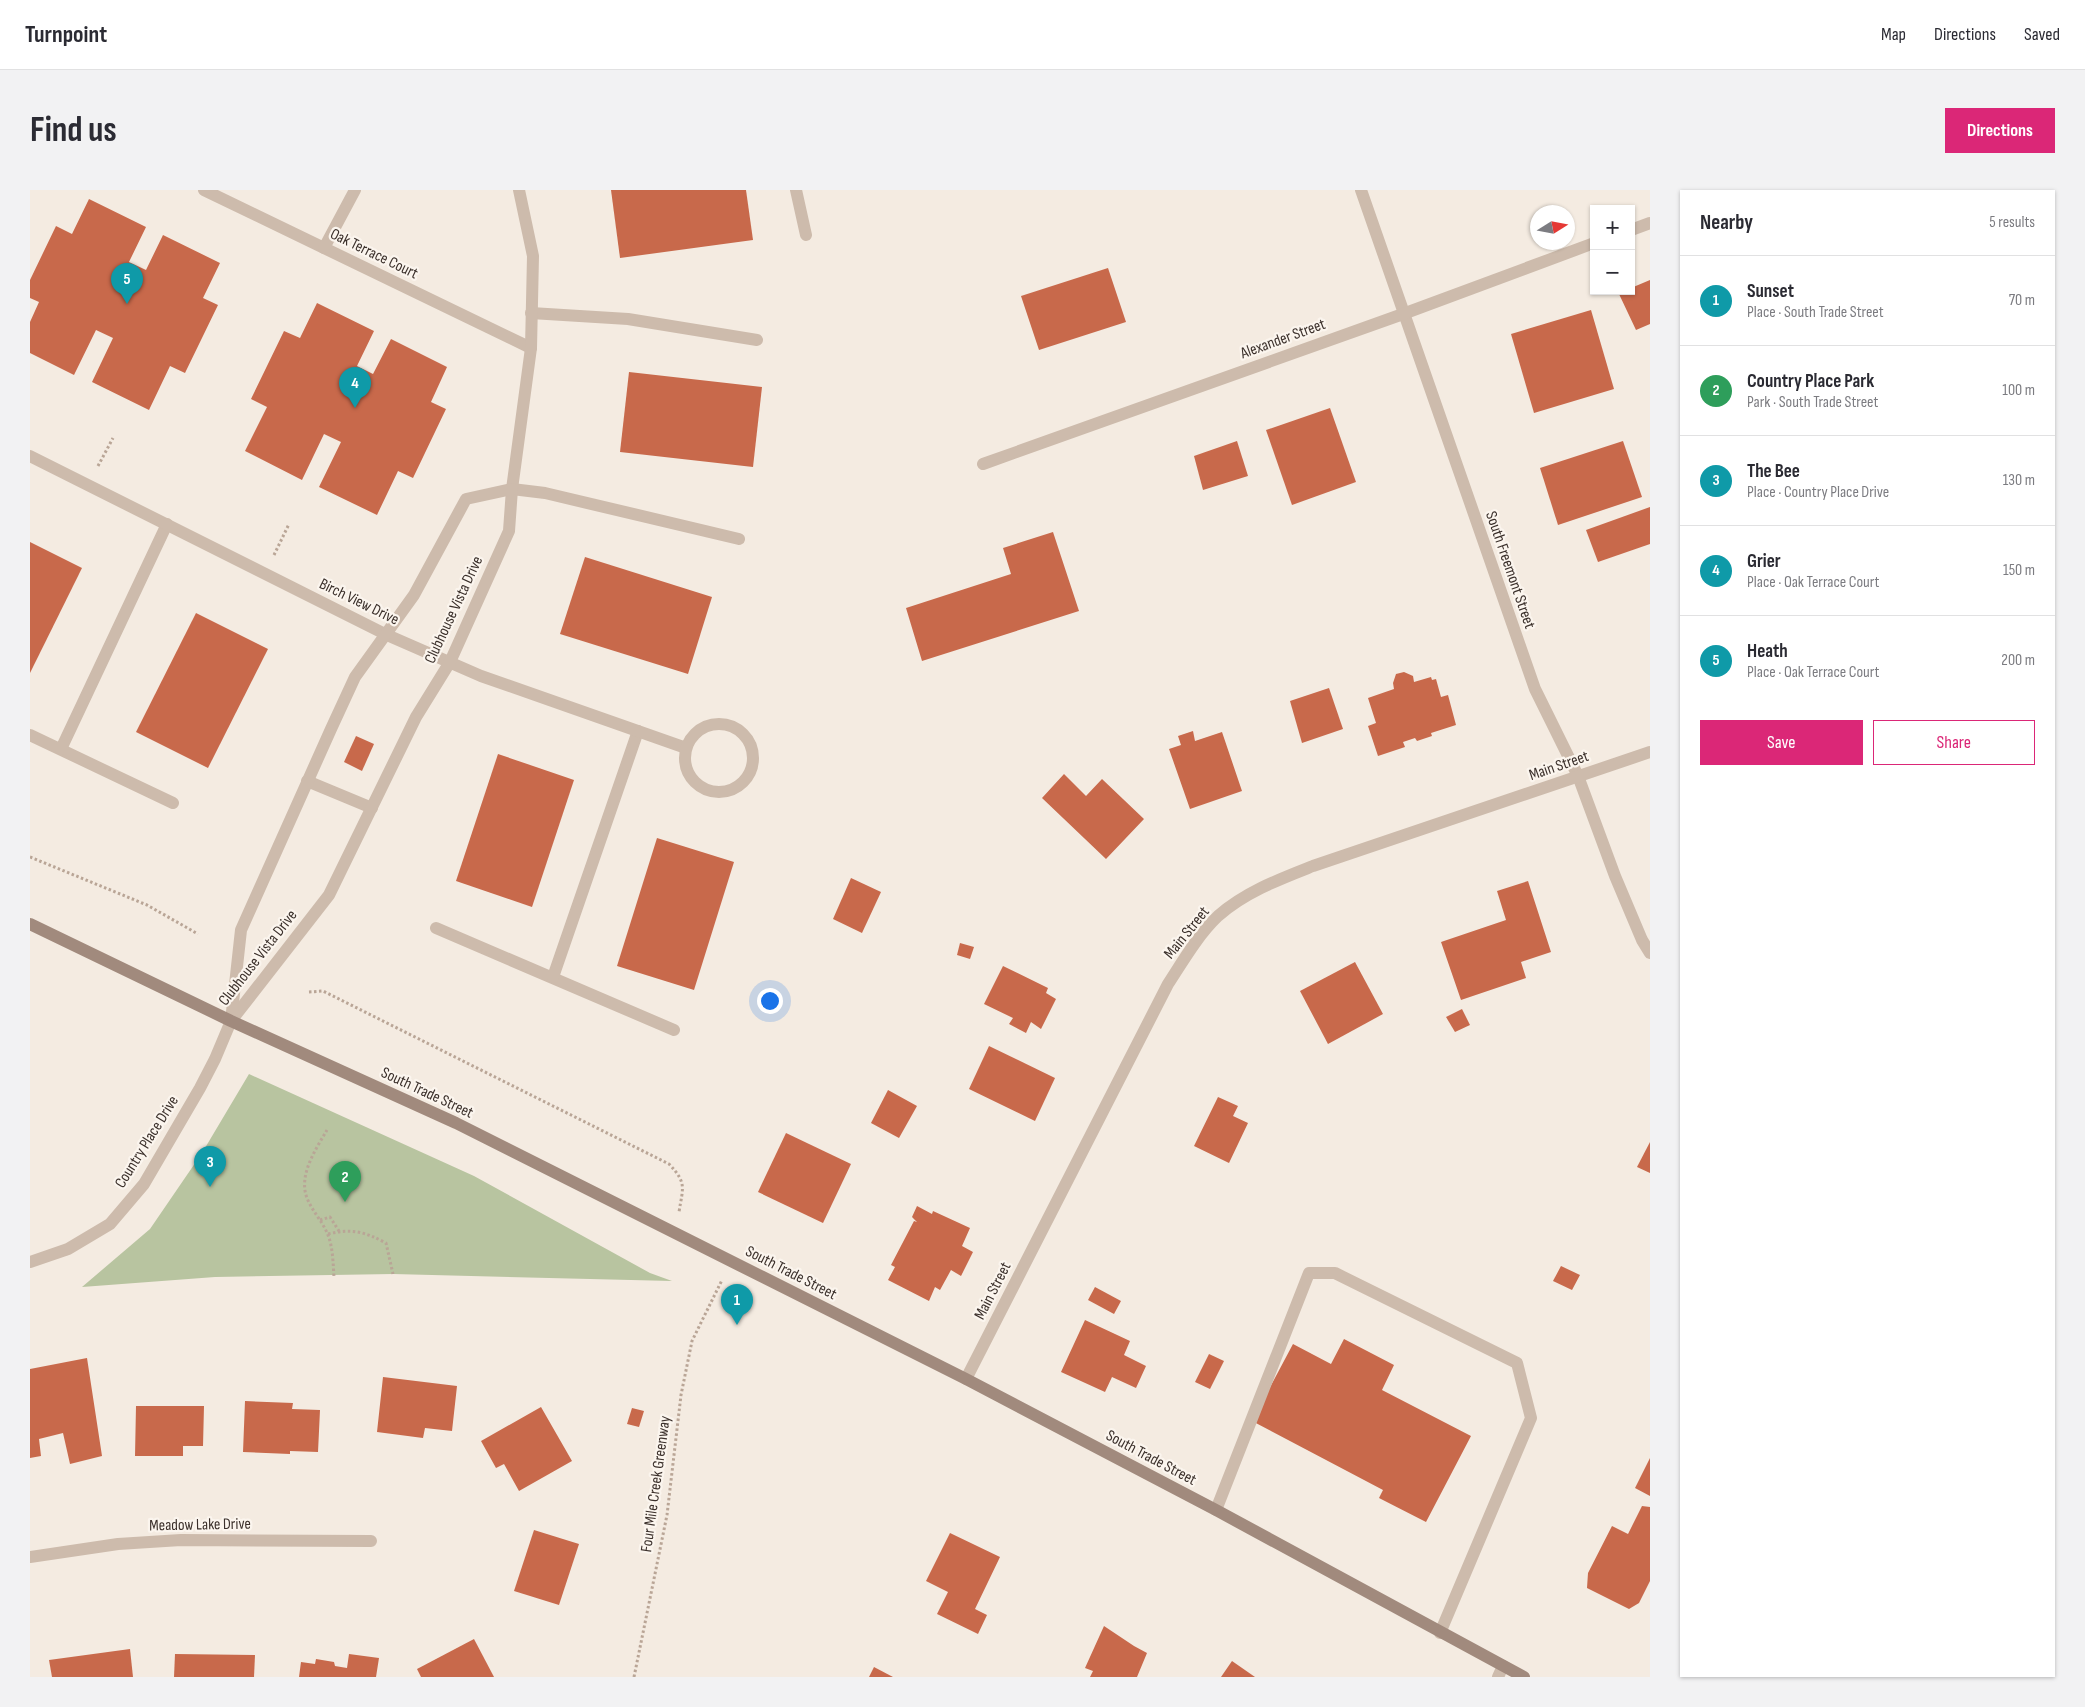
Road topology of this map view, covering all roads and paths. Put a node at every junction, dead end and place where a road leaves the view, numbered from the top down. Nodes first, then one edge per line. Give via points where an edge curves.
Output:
1 (204, 190) edge
2 (355, 190) edge
3 (519, 190) edge
4 (796, 190) edge
5 (1361, 190) edge
6 (1650, 223) edge
7 (1635, 229) edge
8 (806, 234) dead end
9 (1590, 244) edge
10 (324, 248) junction
11 (532, 314) junction
12 (1402, 314) junction
13 (757, 340) dead end
14 (531, 348) junction
15 (113, 438) dead end
16 (30, 456) edge
17 (983, 464) dead end
18 (88, 485) junction
19 (512, 489) junction
20 (168, 524) junction
21 (289, 524) dead end
22 (738, 539) dead end
23 (266, 573) junction
24 (387, 635) junction
25 (450, 662) junction
26 (638, 730) junction
27 (30, 735) edge
28 (686, 748) junction
29 (61, 750) junction
30 (1650, 752) edge
31 (1578, 776) junction
32 (308, 781) junction
33 (173, 803) dead end
34 (372, 808) junction
35 (30, 857) edge
36 (30, 924) edge
37 (436, 928) dead end
38 (198, 934) dead end
39 (1650, 953) edge
40 (553, 976) junction
41 (309, 992) dead end
42 (230, 1021) junction
43 (674, 1030) dead end
44 (327, 1130) dead end
45 (679, 1212) dead end
46 (320, 1220) junction
47 (339, 1231) junction
48 (328, 1234) junction
49 (30, 1262) edge
50 (393, 1274) dead end
51 (334, 1277) dead end
52 (713, 1297) dead end
53 (966, 1379) junction
54 (1216, 1510) junction
55 (371, 1541) dead end
56 (30, 1557) edge
57 (1440, 1633) junction
58 (1501, 1672) edge
59 (634, 1677) edge
60 (1524, 1677) edge

1 - 10 street, Oak Terrace Court
2 - 10 street
3 - 11 street, Clubhouse Vista Drive via 532,256
4 - 8 street
5 - 12 street, South Freemont Street
6 - 7 street
9 - 12 street, Alexander Street
10 - 14 street, Oak Terrace Court
11 - 13 street via 628,319
11 - 14 street, Clubhouse Vista Drive
12 - 17 street, Alexander Street
12 - 31 street, South Freemont Street via 1535,689
14 - 19 street, Clubhouse Vista Drive
15 - 18 path
16 - 18 street, Birch View Drive
18 - 20 street, Birch View Drive
19 - 22 street via 545,493
19 - 24 street, Clubhouse Vista Drive via 466,499 414,595
19 - 25 street, Clubhouse Vista Drive via 509,531
20 - 23 street, Birch View Drive
20 - 29 street
21 - 23 path
23 - 24 street, Birch View Drive
24 - 25 street, Birch View Drive
24 - 32 street, Clubhouse Vista Drive via 355,677
25 - 26 street, Birch View Drive via 481,676
25 - 34 street, Clubhouse Vista Drive via 416,717
26 - 28 street, Birch View Drive
26 - 40 street
27 - 29 street
28 - 28 street via 684,759 693,780 702,788 718,792 735,789 744,782 753,762 751,746 742,732 732,726 710,725 700,729
29 - 33 street
30 - 31 street, Main Street
31 - 39 street, South Freemont Street via 1615,876
31 - 53 street, Main Street via 1313,866 1254,892 1218,916 1168,984
32 - 34 street
32 - 42 street, Clubhouse Vista Drive via 241,930
34 - 42 street, Clubhouse Vista Drive via 328,895
35 - 38 path via 146,905
36 - 42 main road, South Trade Street
37 - 40 street
40 - 43 street
41 - 45 path via 323,991 669,1164 680,1176 683,1189
42 - 49 street, Country Place Drive via 210,1070 144,1184 110,1224 68,1249
42 - 53 main road, South Trade Street via 456,1124
44 - 46 path via 313,1154 304,1182 306,1198
46 - 47 path via 330,1217
46 - 48 path
47 - 48 path
47 - 50 path via 367,1233 386,1243
48 - 51 path
52 - 59 path, Four Mile Creek Greenway via 692,1341 681,1395 667,1515
53 - 54 main road, South Trade Street
54 - 57 main road, South Trade Street
54 - 57 street via 1309,1273 1334,1273 1517,1363 1531,1418
55 - 56 street, Meadow Lake Drive via 181,1540 118,1544
57 - 58 main road, South Trade Street
58 - 60 main road, South Trade Street

